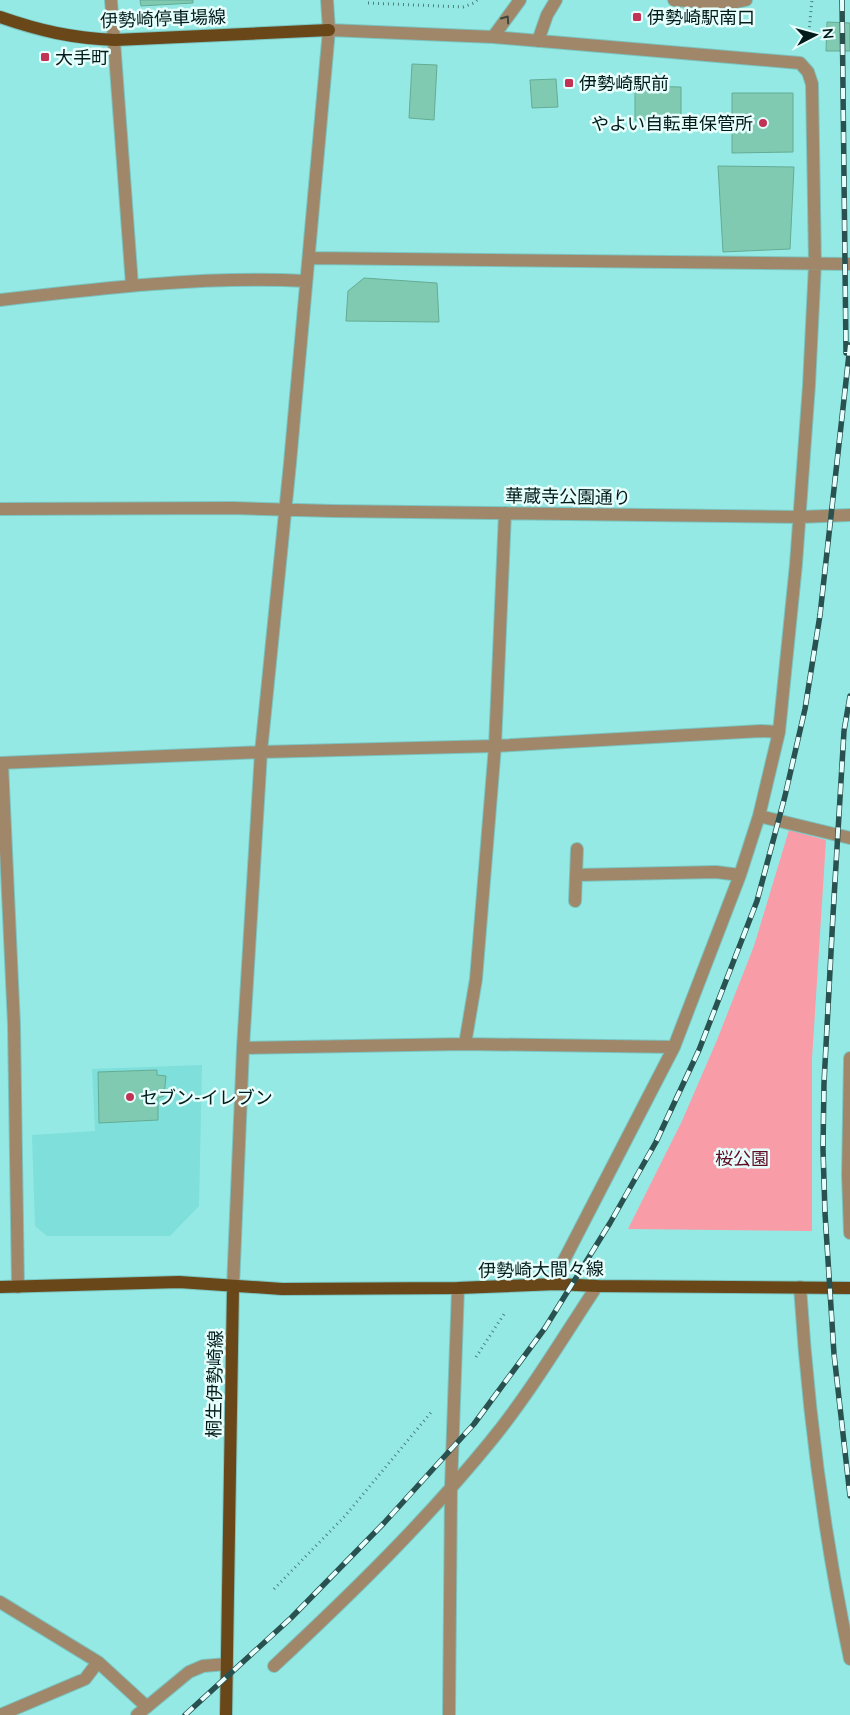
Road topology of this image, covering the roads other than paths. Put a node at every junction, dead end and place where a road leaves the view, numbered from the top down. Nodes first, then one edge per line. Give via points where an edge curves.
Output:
1 (112, 0) edge
2 (327, 0) edge
3 (520, 0) edge
4 (556, 0) edge
5 (674, 0) edge
6 (746, 0) edge
7 (0, 17) edge
8 (329, 30) junction
9 (493, 37) junction
10 (115, 40) junction
11 (538, 41) junction
12 (309, 258) junction
13 (814, 264) junction
14 (850, 264) edge
15 (306, 281) junction
16 (132, 285) junction
17 (0, 300) edge
18 (0, 509) edge
19 (285, 510) junction
20 (505, 513) junction
21 (850, 516) edge
22 (800, 517) junction
23 (778, 732) junction
24 (495, 746) junction
25 (261, 752) junction
26 (1, 763) edge
27 (759, 816) junction
28 (850, 838) edge
29 (577, 849) dead end
30 (576, 875) junction
31 (740, 875) junction
32 (575, 901) dead end
33 (14, 1025) junction
34 (0, 1026) edge
35 (465, 1044) junction
36 (674, 1047) junction
37 (243, 1048) junction
38 (850, 1058) edge
39 (850, 1233) edge
40 (556, 1284) junction
41 (597, 1286) junction
42 (0, 1287) edge
43 (18, 1287) junction
44 (233, 1287) junction
45 (800, 1287) junction
46 (458, 1288) junction
47 (850, 1288) edge
48 (451, 1487) junction
49 (0, 1602) edge
50 (850, 1659) edge
51 (98, 1662) junction
52 (227, 1664) junction
53 (274, 1666) dead end
54 (142, 1711) edge
55 (0, 1715) edge
56 (226, 1715) edge
57 (449, 1715) edge

1 - 10 street
2 - 8 street
9 -> 3 street
4 - 11 street
5 - 6 street via 727,4
7 - 10 main road, 伊勢崎停車場線 via 60,35
8 - 9 street
8 - 10 main road, 伊勢崎停車場線
8 - 12 street
9 - 11 street
10 - 16 street
11 - 13 street via 800,63 812,84
12 - 13 street
12 - 15 street
13 - 14 street
13 - 22 street
15 - 16 street via 258,279
15 - 19 street
16 - 17 street
18 - 19 street, 華蔵寺公園通り
19 - 20 street, 華蔵寺公園通り
19 - 25 street
20 - 22 street, 華蔵寺公園通り
20 - 24 street
21 - 22 street, 華蔵寺公園通り
22 - 23 street
23 - 24 street
23 - 27 street
24 - 25 street
24 - 35 street via 476,979
25 - 26 street
25 - 37 street
26 - 33 street
27 - 28 street
27 - 31 street
29 - 30 street
30 - 31 street via 716,872
30 - 32 street
31 - 36 street
33 - 34 street
33 - 43 street
35 - 36 street
35 - 37 street
36 - 40 street via 562,1264
37 - 44 street
38 - 39 street
40 - 41 main road, 伊勢崎大間々線
40 - 46 main road, 伊勢崎大間々線
41 - 45 main road, 伊勢崎大間々線
41 - 48 street via 512,1412
42 - 43 main road
43 - 44 main road via 180,1282
44 - 46 main road, 伊勢崎大間々線
44 - 52 main road, 桐生伊勢崎線
45 - 47 main road, 伊勢崎大間々線
45 - 50 street via 822,1489
46 - 48 street
48 - 53 street via 415,1528
48 - 57 street
49 - 51 street
51 - 54 street
51 - 55 street via 84,1679
52 - 54 street via 203,1666 189,1672
52 - 56 main road, 桐生伊勢崎線

